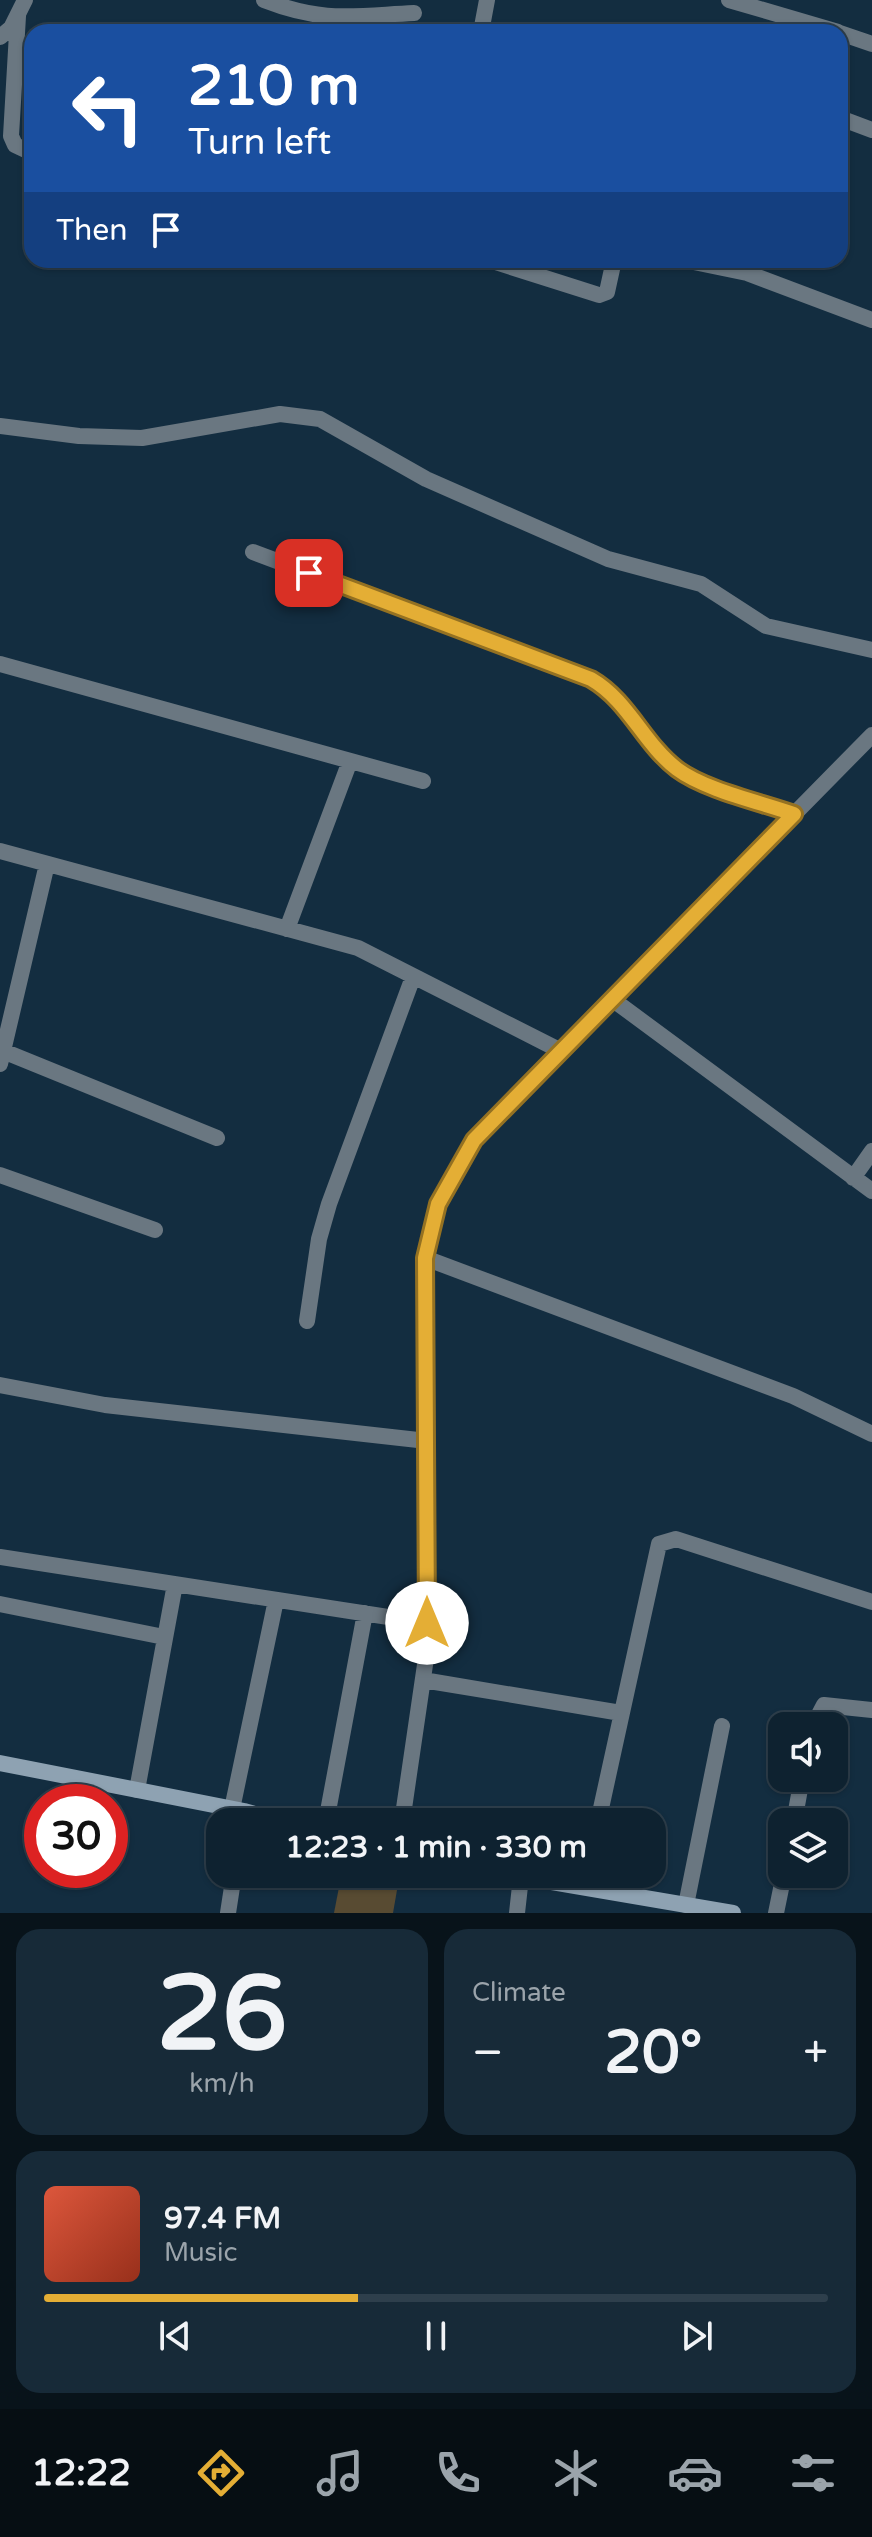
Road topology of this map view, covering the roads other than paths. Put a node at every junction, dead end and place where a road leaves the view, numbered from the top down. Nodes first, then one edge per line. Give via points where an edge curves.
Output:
1 (25, 0) edge
2 (264, 0) edge
3 (487, 0) edge
4 (729, 0) edge
5 (414, 13) dead end
6 (18, 16) junction
7 (482, 24) edge
8 (812, 24) edge
9 (848, 35) edge
10 (0, 37) edge
11 (872, 44) edge
12 (848, 121) edge
13 (872, 130) edge
14 (24, 149) edge
15 (514, 268) edge
16 (612, 268) edge
17 (723, 268) edge
18 (872, 320) edge
19 (0, 426) edge
20 (253, 552) dead end
21 (872, 650) edge
22 (0, 664) edge
23 (872, 735) edge
24 (350, 761) junction
25 (423, 781) dead end
26 (794, 814) junction
27 (0, 851) edge
28 (47, 864) junction
29 (287, 929) junction
30 (413, 977) junction
31 (612, 999) junction
32 (561, 1051) junction
33 (2, 1057) edge
34 (217, 1138) dead end
35 (872, 1151) edge
36 (0, 1175) edge
37 (853, 1178) junction
38 (872, 1191) edge
39 (155, 1230) dead end
40 (425, 1258) junction
41 (307, 1321) dead end
42 (0, 1385) edge
43 (872, 1434) edge
44 (427, 1441) junction
45 (0, 1557) edge
46 (175, 1584) junction
47 (276, 1600) junction
48 (872, 1602) edge
49 (0, 1604) edge
50 (365, 1613) junction
51 (427, 1623) junction
52 (164, 1637) junction
53 (423, 1680) junction
54 (872, 1710) edge
55 (820, 1712) edge
56 (621, 1713) junction
57 (722, 1726) dead end
58 (0, 1763) edge
59 (137, 1790) junction
60 (214, 1808) edge
61 (240, 1808) edge
62 (329, 1808) edge
63 (404, 1808) edge
64 (601, 1808) edge
65 (232, 1888) edge
66 (520, 1888) edge
67 (610, 1888) edge
68 (781, 1888) edge
69 (676, 1907) edge
70 (228, 1913) edge
71 (517, 1913) edge
72 (733, 1913) edge
73 (776, 1913) edge

1 - 6 street
2 - 5 street via 326,18
3 - 7 street
4 - 8 street
6 - 10 street
6 - 14 street via 11,136
9 - 11 street
12 - 13 street
15 - 16 street via 599,295 607,292
17 - 18 street
19 - 21 street via 142,438 280,414 320,419 426,479 608,559 701,584 766,626
20 - 26 street via 591,679 620,700 677,769
22 - 24 street
23 - 26 street
24 - 25 street
24 - 29 street
26 - 31 street
27 - 28 street
28 - 29 street
28 - 33 street
29 - 30 street via 358,948
30 - 32 street
30 - 41 street via 329,1204
31 - 32 street
31 - 37 street
32 - 40 street via 474,1140 438,1204
33 - 34 street
35 - 37 street
36 - 39 street
37 - 38 street
40 - 43 street via 793,1396
40 - 44 street
42 - 44 street via 105,1405
44 - 51 street
45 - 46 street
46 - 47 street
46 - 52 street
47 - 50 street
47 - 61 street
48 - 56 street via 665,1539 655,1554
49 - 52 street
50 - 51 street
50 - 62 street
51 - 53 street
52 - 59 street
53 - 56 street
53 - 63 street
54 - 55 street via 824,1705
56 - 64 street
57 - 69 street
58 - 59 street
59 - 60 street
65 - 70 street
66 - 71 street
67 - 69 street
68 - 73 street
69 - 72 street

